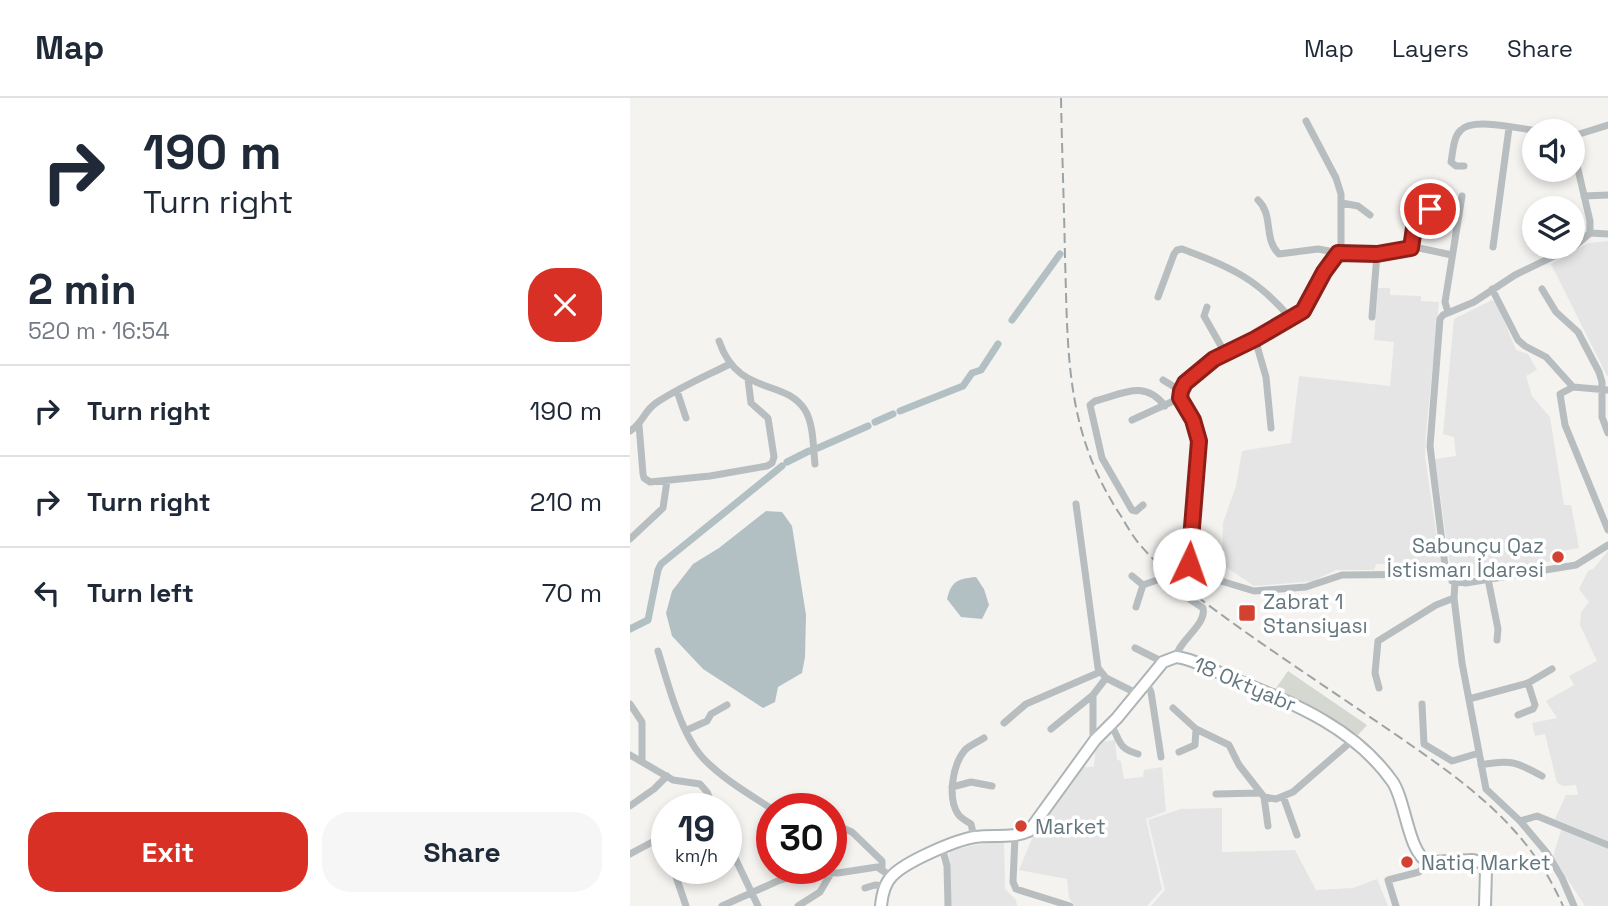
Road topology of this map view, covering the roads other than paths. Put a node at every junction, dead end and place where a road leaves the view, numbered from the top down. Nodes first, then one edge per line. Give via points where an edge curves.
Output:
1 (1306, 121) dead end
2 (1608, 125) edge
3 (1509, 128) junction
4 (1522, 129) edge
5 (1585, 132) edge
6 (1464, 166) dead end
7 (1581, 182) edge
8 (1608, 195) edge
9 (1462, 196) dead end
10 (1584, 196) joint
11 (1258, 200) dead end
12 (1585, 200) edge
13 (1342, 203) junction
14 (1430, 209) dead end
15 (1370, 215) dead end
16 (1590, 233) junction
17 (1608, 234) edge
18 (1493, 247) dead end
19 (1411, 248) junction
20 (1338, 253) junction
21 (1377, 254) junction
22 (1452, 255) junction
23 (1492, 289) junction
24 (1542, 289) dead end
25 (1158, 297) dead end
26 (1207, 307) dead end
27 (1448, 313) junction
28 (1372, 317) dead end
29 (1291, 319) junction
30 (1255, 339) junction
31 (719, 341) dead end
32 (1225, 353) junction
33 (730, 364) junction
34 (748, 379) junction
35 (1163, 380) dead end
36 (1573, 387) junction
37 (1605, 389) edge
38 (677, 391) junction
39 (1180, 394) junction
40 (1165, 405) junction
41 (686, 418) dead end
42 (1132, 420) dead end
43 (639, 425) junction
44 (1271, 428) dead end
45 (630, 430) edge
46 (1608, 433) edge
47 (815, 464) dead end
48 (667, 481) junction
49 (1076, 504) dead end
50 (1143, 505) dead end
51 (1608, 530) edge
52 (630, 539) edge
53 (1608, 545) edge
54 (1447, 574) junction
55 (1132, 576) dead end
56 (1488, 579) junction
57 (1455, 583) junction
58 (1143, 585) junction
59 (1454, 598) junction
60 (1136, 607) dead end
61 (1497, 640) dead end
62 (1135, 648) dead end
63 (658, 652) dead end
64 (1176, 657) junction
65 (1163, 662) junction
66 (1552, 669) dead end
67 (1103, 675) junction
68 (1146, 682) junction
69 (1528, 683) junction
70 (1379, 688) dead end
71 (1136, 694) junction
72 (1093, 695) junction
73 (1469, 699) junction
74 (630, 704) edge
75 (1422, 704) dead end
76 (727, 705) dead end
77 (1172, 708) dead end
78 (1518, 715) dead end
79 (1004, 723) dead end
80 (1111, 725) junction
81 (1051, 729) dead end
82 (1196, 729) junction
83 (687, 730) junction
84 (984, 738) dead end
85 (1353, 739) junction
86 (1095, 740) junction
87 (1180, 752) dead end
88 (1479, 753) junction
89 (1138, 754) dead end
90 (630, 755) edge
91 (1161, 757) dead end
92 (642, 761) junction
93 (1481, 765) junction
94 (667, 776) junction
95 (1542, 776) dead end
96 (992, 786) dead end
97 (952, 787) junction
98 (707, 793) edge
99 (1216, 794) dead end
100 (1262, 795) junction
101 (1283, 796) junction
102 (756, 797) edge
103 (630, 806) edge
104 (1520, 821) junction
105 (1268, 826) dead end
106 (847, 830) edge
107 (1297, 835) dead end
108 (1015, 836) junction
109 (974, 837) junction
110 (651, 843) edge
111 (1608, 845) edge
112 (942, 847) junction
113 (630, 854) edge
114 (1429, 862) junction
115 (847, 871) edge
116 (742, 872) edge
117 (887, 872) junction
118 (678, 884) edge
119 (772, 884) edge
120 (825, 884) edge
121 (884, 886) junction
122 (865, 888) dead end
123 (752, 892) junction
124 (686, 906) edge
125 (722, 906) edge
126 (758, 906) edge
127 (799, 906) edge
128 (881, 906) edge
129 (948, 906) edge
130 (1070, 906) edge
131 (1396, 906) edge
132 (1485, 906) edge
133 (1574, 906) edge

1 - 13 street via 1336,178
2 - 5 street
3 - 4 street
3 - 6 street via 1478,123 1461,130 1451,162
3 - 18 street
7 - 10 street
8 - 10 street
9 - 22 street
11 - 20 street via 1267,212 1271,239 1279,254 1318,249
12 - 16 street
13 - 15 street via 1358,206
13 - 20 street
14 - 19 street via 1415,221
16 - 17 street
16 - 23 street via 1575,246
19 - 21 street
19 - 22 street
20 - 21 street
20 - 29 street via 1308,305
21 - 28 street
22 - 27 street via 1445,302
23 - 27 street
23 - 36 street via 1518,340 1546,357
24 - 37 street via 1556,312 1584,341
25 - 29 street via 1174,254 1182,249 1238,271
26 - 32 street via 1204,316
27 - 54 street via 1439,324 1430,446
29 - 30 street
30 - 32 street
30 - 44 street via 1266,377
31 - 33 street
32 - 39 street via 1185,383
33 - 34 street
33 - 38 street
34 - 47 street via 788,396 805,411
34 - 48 street via 751,403 768,418 772,463
35 - 39 street
36 - 37 street
36 - 51 street via 1560,394 1559,401
37 - 46 street via 1602,417
38 - 41 street
38 - 43 street via 650,407
39 - 40 street
39 - 54 street via 1198,434 1188,558 1198,574 1254,591 1306,587 1342,575
40 - 42 street
40 - 50 street via 1143,389 1090,405 1102,458 1132,509
43 - 45 street
43 - 48 street via 644,478
48 - 52 street via 663,508
49 - 67 street
53 - 56 street via 1576,565
54 - 57 street
55 - 58 street
56 - 57 street
56 - 61 street
57 - 59 street
58 - 60 street
58 - 64 street via 1165,580 1204,610
59 - 70 street via 1436,604 1378,641 1375,673
59 - 73 street
62 - 65 street
63 - 83 street
64 - 65 street, 18 Oktyabr
64 - 85 street, 18 Oktyabr via 1272,695
65 - 68 street, 18 Oktyabr
66 - 69 street
67 - 71 street
67 - 72 street
67 - 79 street via 1026,704
68 - 71 street, 18 Oktyabr
68 - 91 street
69 - 73 street
69 - 78 street via 1535,705
71 - 80 street, 18 Oktyabr
72 - 81 street
72 - 86 street
73 - 88 street
74 - 92 street via 642,722
75 - 88 street via 1424,744 1452,761
76 - 83 street
77 - 82 street
80 - 86 street, 18 Oktyabr
80 - 89 street via 1120,745
82 - 87 street via 1195,745
82 - 100 street via 1229,745
83 - 102 street via 704,760
84 - 97 street via 963,753
85 - 101 street via 1298,789
85 - 114 street, 18 Oktyabr via 1393,782 1416,849
86 - 108 street, 18 Oktyabr via 1034,826
88 - 93 street
90 - 92 street
92 - 94 street
93 - 95 street via 1506,760
93 - 104 street via 1486,789
94 - 98 street via 676,782 700,784
94 - 103 street
96 - 97 street via 971,782
97 - 109 street via 957,814 971,824
99 - 100 street
100 - 101 street
100 - 105 street
101 - 107 street
104 - 111 street via 1537,816
104 - 133 street via 1557,866
106 - 117 street via 882,861
108 - 109 street
108 - 130 street via 1016,889
109 - 112 street
110 - 113 street
112 - 117 street
112 - 129 street
114 - 131 street via 1419,872 1388,880
114 - 132 street via 1483,863
115 - 117 street via 870,868
116 - 123 street
117 - 121 street
118 - 124 street
119 - 123 street
120 - 127 street
121 - 122 street
121 - 128 street
123 - 125 street
123 - 126 street

